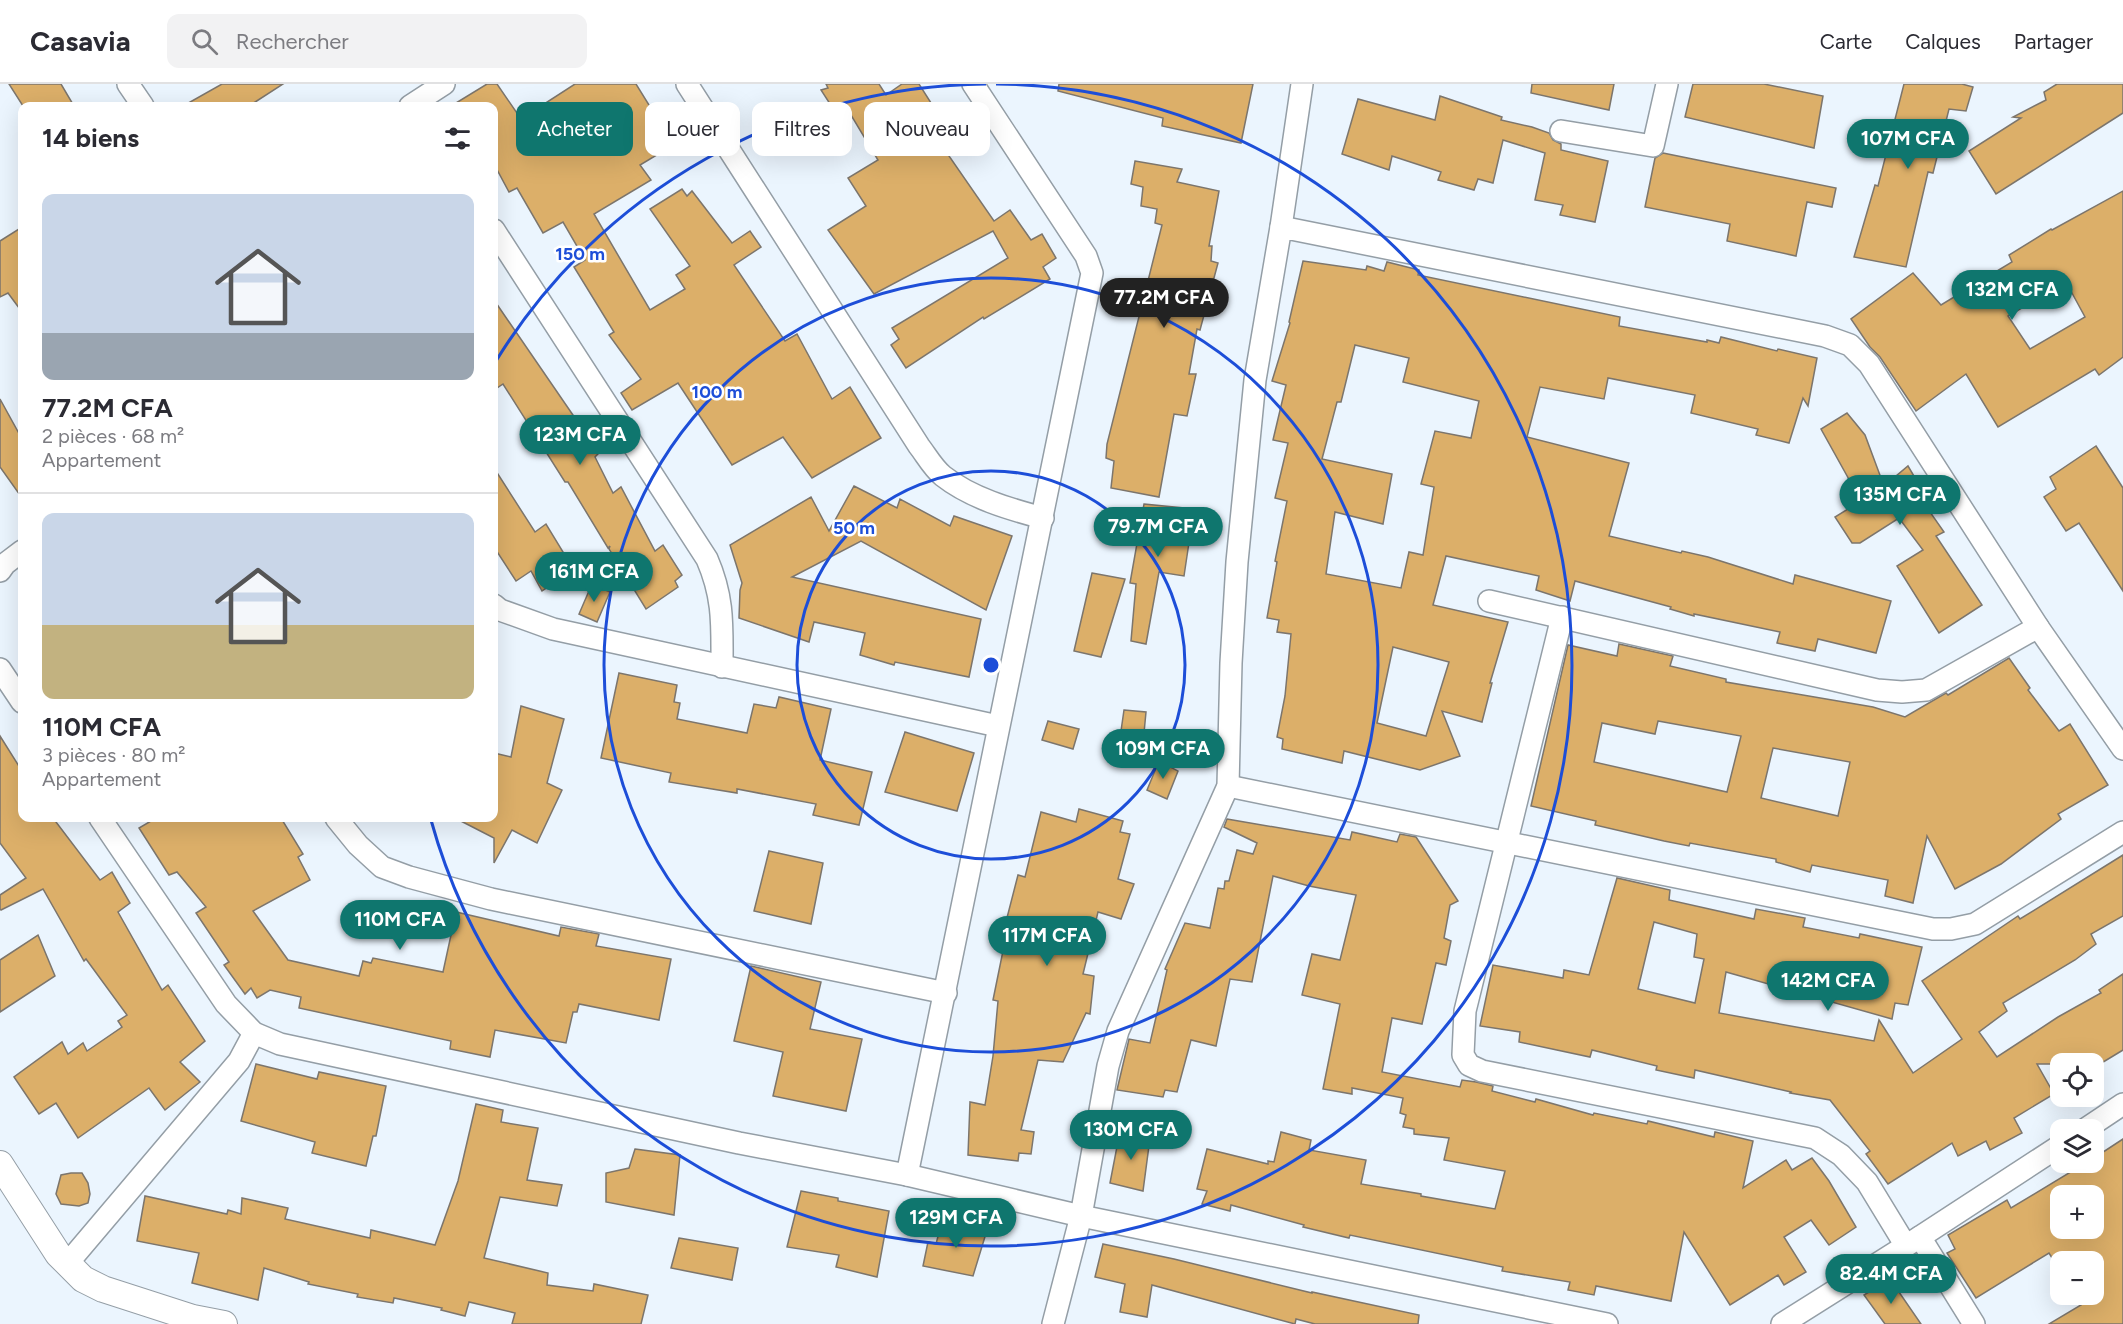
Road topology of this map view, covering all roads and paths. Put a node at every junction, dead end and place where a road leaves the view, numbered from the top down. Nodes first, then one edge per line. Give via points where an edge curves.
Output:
1 (128, 84) edge
2 (444, 84) edge
3 (687, 84) edge
4 (972, 84) edge
5 (1302, 84) edge
6 (1667, 84) edge
7 (140, 102) edge
8 (418, 102) edge
9 (1561, 131) dead end
10 (1281, 227) junction
11 (498, 236) edge
12 (1043, 518) junction
13 (18, 554) edge
14 (0, 571) edge
15 (1490, 601) dead end
16 (498, 608) edge
17 (1562, 617) junction
18 (2038, 627) junction
19 (722, 667) junction
20 (0, 669) edge
21 (18, 696) edge
22 (998, 726) junction
23 (2123, 749) edge
24 (1228, 786) junction
25 (103, 822) edge
26 (339, 822) edge
27 (2123, 832) edge
28 (1507, 843) junction
29 (946, 993) junction
30 (254, 1034) junction
31 (2123, 1104) edge
32 (2100, 1119) edge
33 (2050, 1152) edge
34 (0, 1164) edge
35 (907, 1175) junction
36 (1081, 1216) junction
37 (1913, 1242) junction
38 (67, 1264) junction
39 (224, 1324) edge
40 (1053, 1324) edge
41 (1607, 1324) edge
42 (1782, 1324) edge
43 (1974, 1324) edge

1 - 7 street
2 - 8 street
3 - 12 street via 919,446 941,474 965,490 1010,510
4 - 12 street via 1086,256 1092,273
5 - 10 street
6 - 9 street via 1653,146
10 - 18 street via 1825,336 1850,345 1869,364
10 - 24 street via 1256,380 1237,562
11 - 19 street via 707,559 722,608
12 - 22 street
13 - 14 street
15 - 17 street
16 - 19 street via 553,629
17 - 18 street via 1877,690 1902,692 1926,690
17 - 28 street
18 - 23 street
19 - 22 street
20 - 21 street
22 - 29 street
24 - 28 street
24 - 36 street via 1118,1031
25 - 30 street via 226,1004
26 - 29 street via 382,867 409,877 492,899
27 - 28 street via 1975,924 1950,929 1933,929
28 - 37 street via 1465,1011 1463,1055 1469,1065 1482,1071 1815,1138 1842,1155
29 - 35 street
30 - 35 street via 341,1058
30 - 38 street via 239,1061
31 - 32 street
33 - 37 street
34 - 38 street
35 - 36 street
36 - 40 street
36 - 41 street
37 - 42 street
37 - 43 street
38 - 39 street via 83,1279 103,1289

